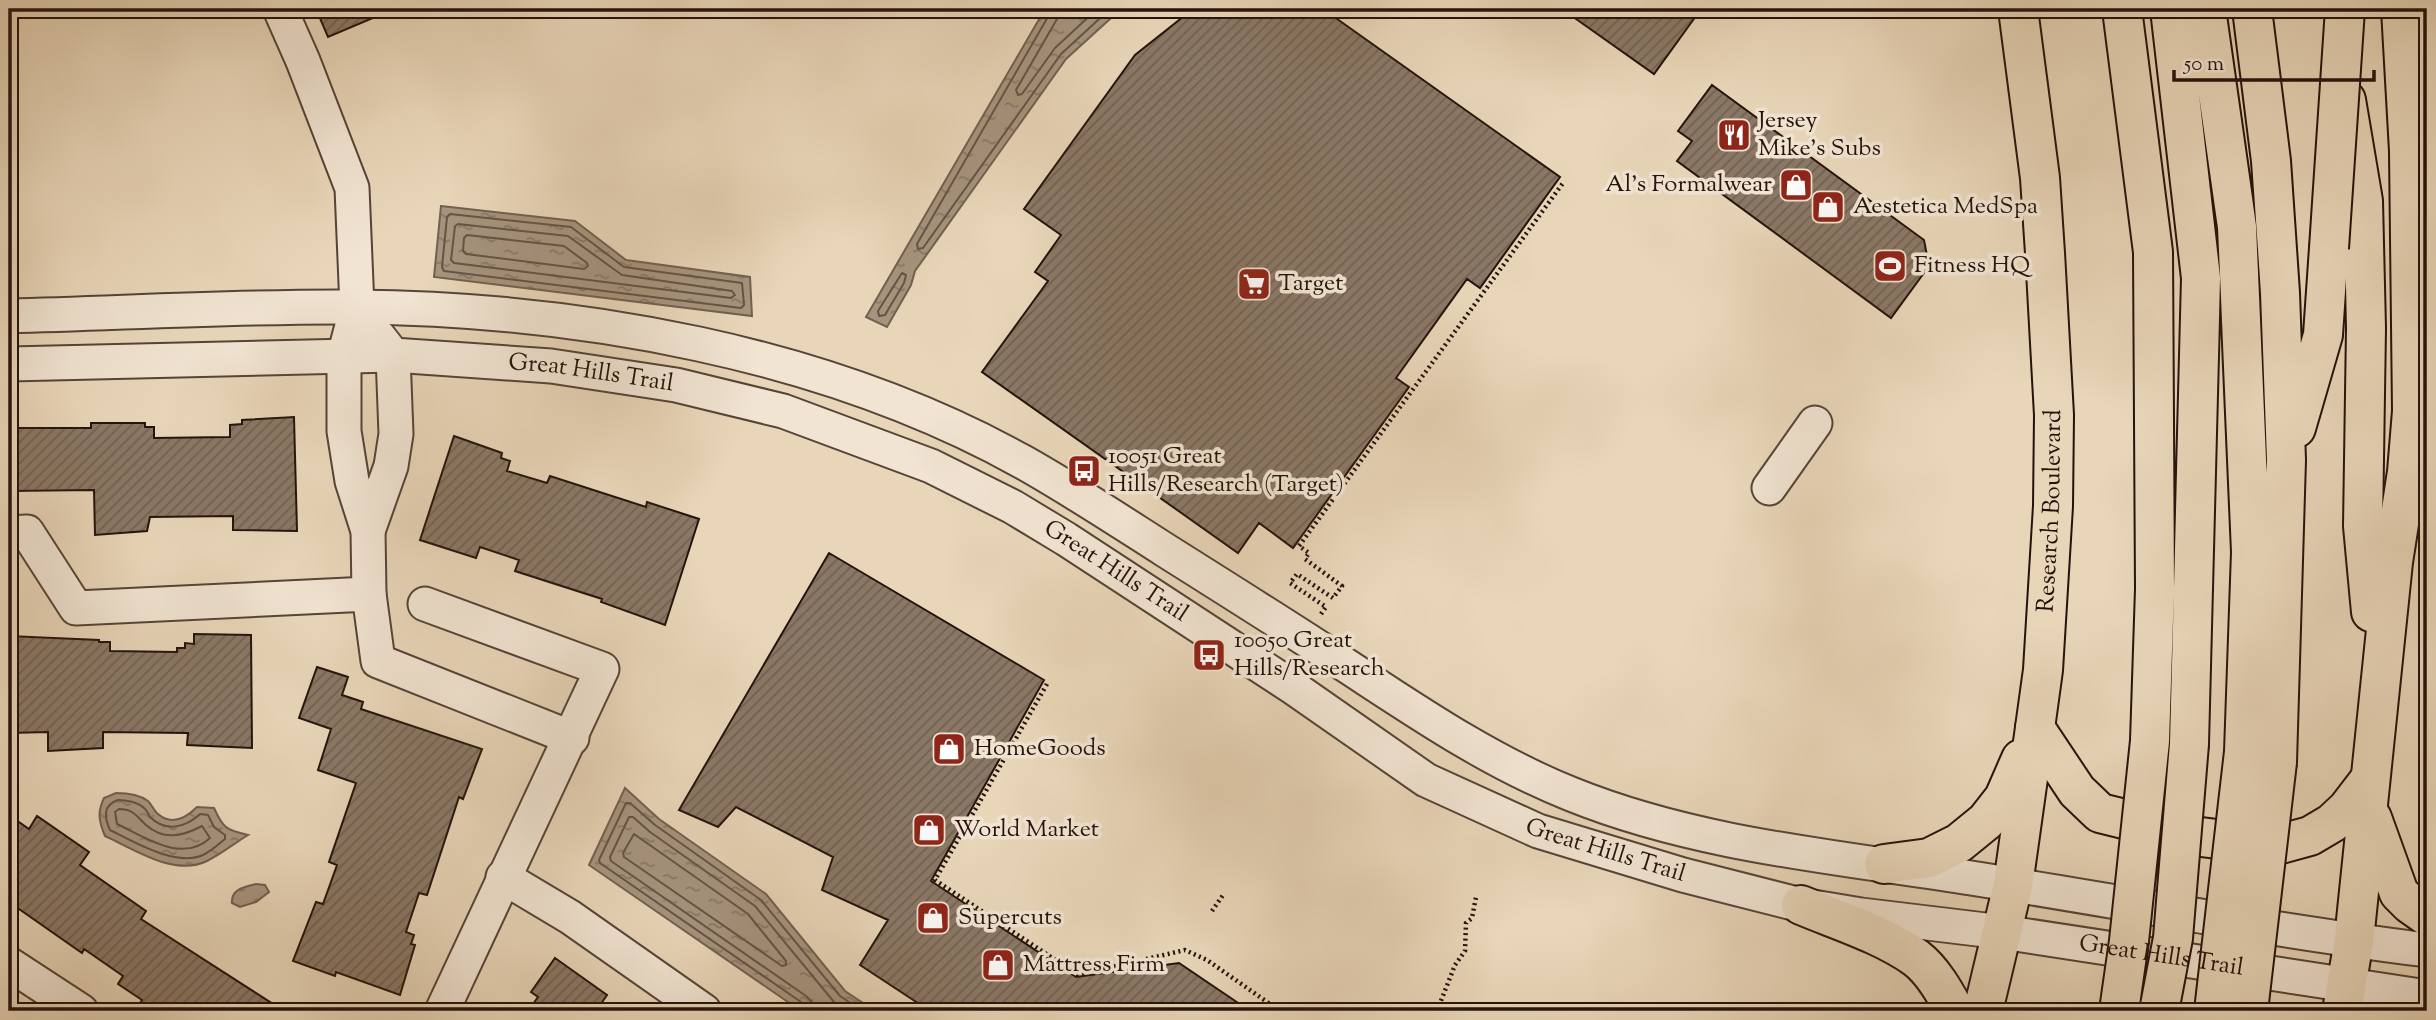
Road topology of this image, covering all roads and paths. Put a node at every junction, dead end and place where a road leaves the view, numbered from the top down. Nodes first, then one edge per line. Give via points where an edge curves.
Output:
1 (281, 9) edge
2 (2018, 9) edge
3 (2122, 9) edge
4 (2171, 9) edge
5 (2206, 9) edge
6 (2252, 9) edge
7 (2330, 9) edge
8 (2344, 9) edge
9 (2401, 9) edge
10 (2418, 137) edge
11 (1563, 183) dead end
12 (357, 307) junction
13 (9, 316) edge
14 (393, 355) junction
15 (344, 356) junction
16 (9, 364) edge
17 (1815, 423) dead end
18 (2286, 460) junction
19 (1769, 488) dead end
20 (368, 531) junction
21 (9, 533) edge
22 (369, 594) junction
23 (425, 604) dead end
24 (1321, 615) dead end
25 (1323, 650) junction
26 (1047, 684) dead end
27 (1294, 688) junction
28 (2379, 698) junction
29 (2035, 728) junction
30 (572, 738) junction
31 (2261, 757) junction
32 (2369, 792) junction
33 (1884, 864) junction
34 (503, 877) junction
35 (2013, 885) junction
36 (1223, 895) dead end
37 (1476, 897) dead end
38 (1801, 905) junction
39 (1212, 911) dead end
40 (2427, 916) edge
41 (2002, 932) junction
42 (2354, 940) junction
43 (2427, 950) edge
44 (9, 964) edge
45 (2427, 996) edge
46 (2344, 998) edge
47 (82, 1011) edge
48 (442, 1011) edge
49 (704, 1011) edge
50 (1280, 1011) edge
51 (1437, 1011) edge
52 (1955, 1011) edge
53 (1983, 1011) edge
54 (2119, 1011) edge
55 (2159, 1011) edge
56 (2214, 1011) edge
57 (2248, 1011) edge

1 - 12 street via 352,188
2 - 29 main road, Research Boulevard via 2040,178 2054,415 2043,670
3 - 54 main road, bridge via 2153,252 2155,589 2150,741
4 - 55 main road, bridge via 2201,278 2189,744 2173,938
5 - 31 main road via 2237,227
6 - 18 main road via 2271,161
7 - 28 main road via 2363,201 2362,526
8 - 18 main road, bridge via 2323,335
9 - 10 main road
10 - 28 main road via 2412,411
11 - 24 path via 1300,546 1309,553 1305,559 1342,586 1334,598 1297,574 1290,583 1325,607
12 - 13 street, Great Hills Trail
12 - 14 street
12 - 15 street
12 - 25 street, Great Hills Trail via 554,320 678,339 787,365 858,388 1017,459
14 - 15 street, Great Hills Trail
14 - 20 street via 396,434 391,466
14 - 27 street, Great Hills Trail via 551,366 676,385 783,411 853,436 931,466 1013,507
15 - 16 street, Great Hills Trail
15 - 20 street via 344,431 352,481
17 - 19 street
18 - 31 main road
20 - 22 street
21 - 22 street via 26,532 76,608
22 - 30 street via 378,661
23 - 30 street via 602,669
25 - 27 street
25 - 33 street, Great Hills Trail via 1460,740 1570,794 1665,825 1806,854
26 - 50 path via 935,880 1078,975 1185,950
27 - 38 street, Great Hills Trail via 1426,780 1538,831
28 - 32 main road
29 - 32 main road via 2077,791 2100,813 2193,836 2273,846 2310,836
29 - 33 main road via 2004,798 1986,821 1959,843 1929,858
29 - 35 main road, Research Boulevard
30 - 34 street
31 - 56 main road, bridge
31 - 57 main road, bridge
32 - 40 main road via 2399,892
32 - 42 main road
33 - 35 street, Great Hills Trail
34 - 48 street
34 - 49 street via 570,917
35 - 41 main road, Research Boulevard
35 - 42 street, Great Hills Trail
36 - 39 path
37 - 51 path via 1472,918 1466,923 1465,951
38 - 41 street, Great Hills Trail
38 - 52 main road via 1885,940 1918,960
41 - 46 street, Great Hills Trail
41 - 53 main road, Research Boulevard
42 - 43 street, Great Hills Trail
42 - 46 main road
44 - 47 street
45 - 46 street, Great Hills Trail

